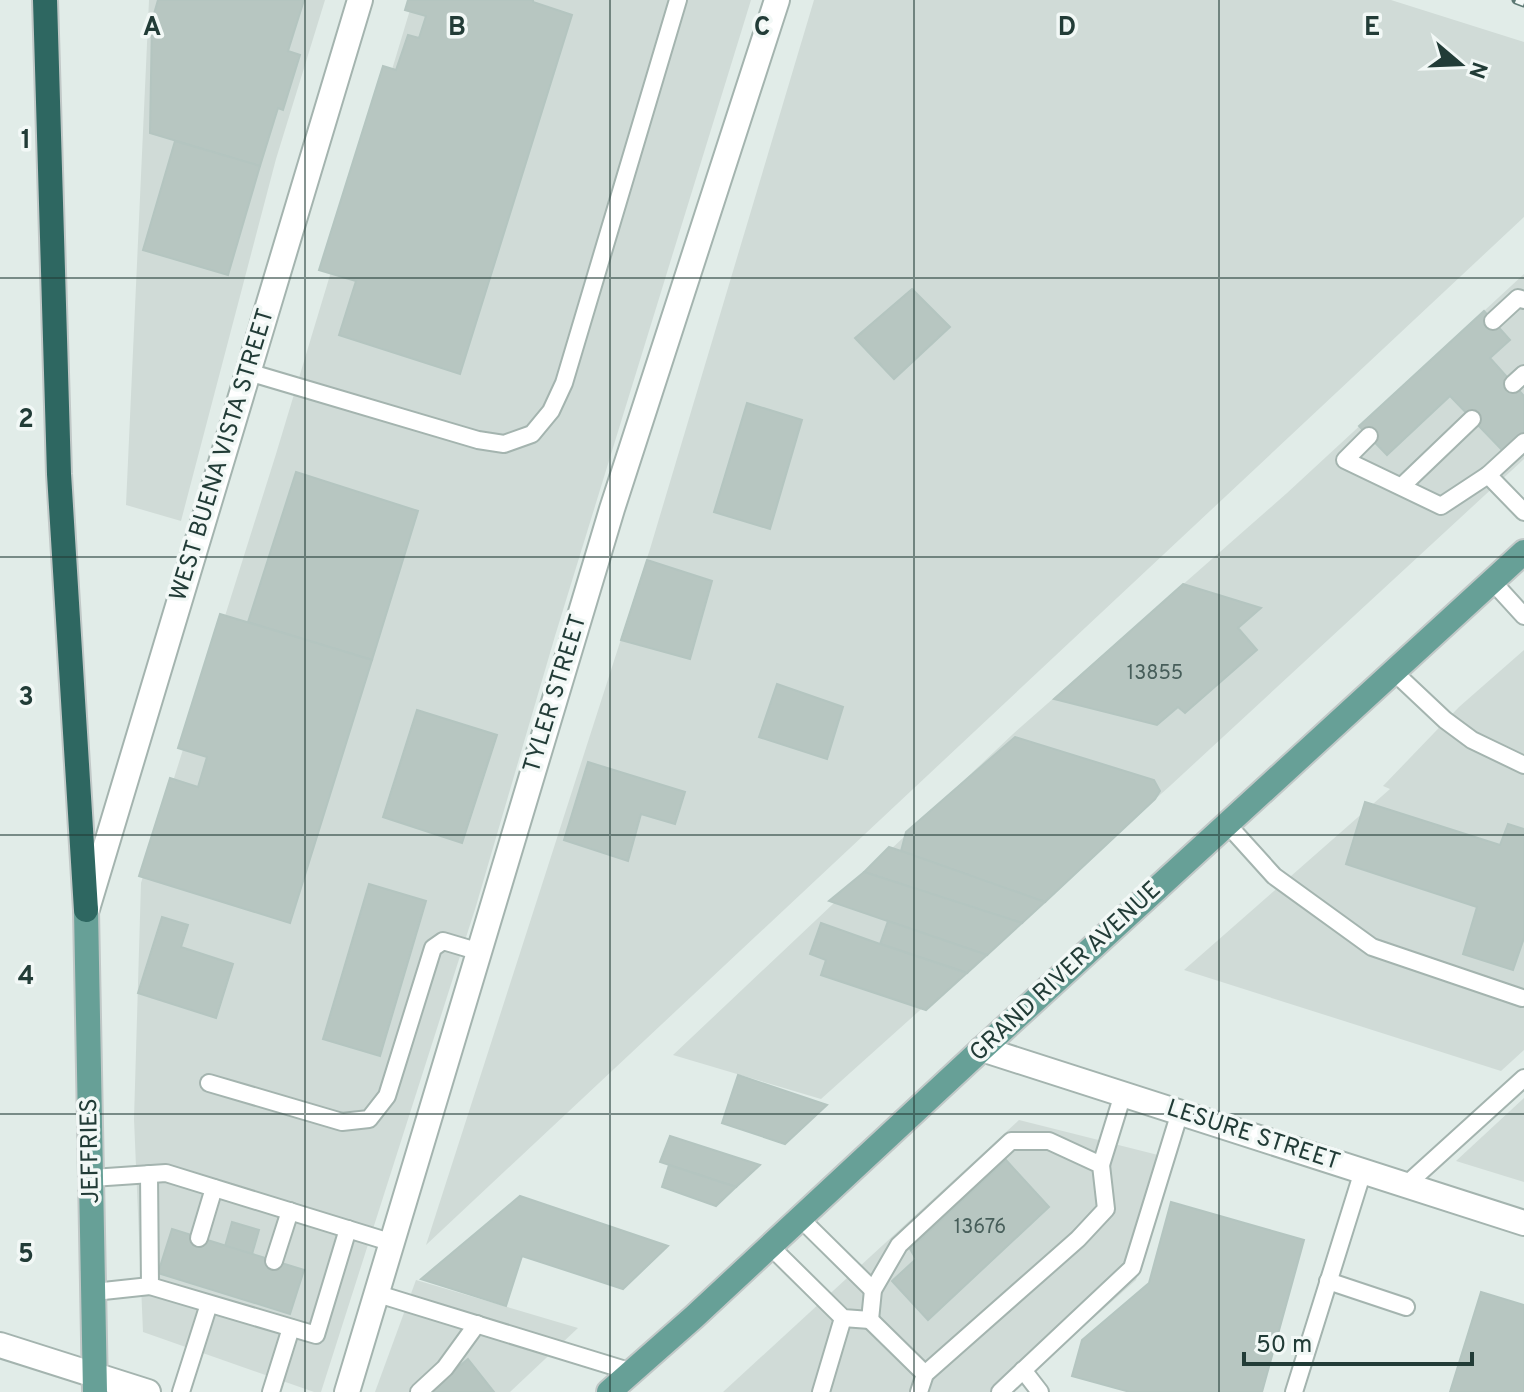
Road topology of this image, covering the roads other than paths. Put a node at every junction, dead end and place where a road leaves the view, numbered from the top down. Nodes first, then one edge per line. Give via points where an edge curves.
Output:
1 (45, 0) edge
2 (360, 0) edge
3 (678, 0) edge
4 (777, 0) edge
5 (1524, 300) edge
6 (1493, 321) dead end
7 (248, 372) junction
8 (1472, 419) dead end
9 (1369, 436) dead end
10 (1524, 442) edge
11 (1488, 475) junction
12 (1402, 486) junction
13 (1524, 512) edge
14 (1524, 552) edge
15 (1492, 581) junction
16 (1524, 616) edge
17 (1394, 672) junction
18 (1524, 765) edge
19 (1227, 824) junction
20 (86, 910) junction
21 (480, 952) junction
22 (1522, 998) edge
23 (982, 1049) junction
24 (1524, 1078) edge
25 (209, 1083) dead end
26 (1123, 1094) junction
27 (1180, 1112) junction
28 (1101, 1165) junction
29 (1363, 1171) junction
30 (149, 1174) junction
31 (92, 1178) junction
32 (1406, 1185) junction
33 (214, 1188) junction
34 (290, 1211) junction
35 (800, 1218) junction
36 (1524, 1223) edge
37 (348, 1229) junction
38 (199, 1238) dead end
39 (393, 1243) junction
40 (770, 1246) junction
41 (274, 1261) dead end
42 (1328, 1281) junction
43 (150, 1286) junction
44 (873, 1290) junction
45 (94, 1292) junction
46 (378, 1294) junction
47 (209, 1304) junction
48 (1406, 1307) dead end
49 (843, 1318) junction
50 (870, 1320) junction
51 (477, 1324) junction
52 (291, 1328) junction
53 (5, 1346) edge
54 (1023, 1370) junction
55 (632, 1372) junction
56 (925, 1374) junction
57 (96, 1384) edge
58 (353, 1391) edge
59 (148, 1392) edge
60 (181, 1392) edge
61 (271, 1392) edge
62 (419, 1392) edge
63 (609, 1392) edge
64 (821, 1392) edge
65 (919, 1392) edge
66 (1000, 1392) edge
67 (1040, 1392) edge
68 (1294, 1392) edge

1 - 20 highway via 59,474
2 - 7 street, WEST BUENA VISTA STREET
3 - 7 lane via 579,340 551,411 532,434 504,444 478,440
4 - 21 street, TYLER STREET via 612,509
5 - 6 lane via 1518,298
7 - 20 street, WEST BUENA VISTA STREET
8 - 12 lane
9 - 12 lane via 1345,460
10 - 11 lane
11 - 12 lane via 1441,506
11 - 13 lane
14 - 15 main road, GRAND RIVER AVENUE
15 - 16 lane
15 - 17 main road, GRAND RIVER AVENUE
17 - 18 lane via 1472,740
17 - 19 main road, GRAND RIVER AVENUE
19 - 22 lane via 1274,876 1372,947
19 - 23 main road, GRAND RIVER AVENUE
20 - 31 main road, JEFFRIES
21 - 25 lane via 443,941 433,948 387,1096 369,1119 342,1122
21 - 39 street, TYLER STREET
23 - 26 street, LESURE STREET
23 - 35 main road, GRAND RIVER AVENUE
24 - 32 lane
26 - 27 street, LESURE STREET
26 - 28 lane
27 - 29 street, LESURE STREET
27 - 54 lane via 1132,1268
28 - 44 lane via 1049,1141 1011,1141 899,1245
28 - 56 lane via 1106,1209
29 - 32 street, LESURE STREET
29 - 42 lane
30 - 31 lane
30 - 33 lane via 166,1173
30 - 43 lane
31 - 45 main road, JEFFRIES
32 - 36 street, LESURE STREET
33 - 34 lane
33 - 38 lane
34 - 37 lane
34 - 41 lane
35 - 40 main road, GRAND RIVER AVENUE
35 - 44 lane
37 - 39 lane
37 - 52 lane via 316,1335
39 - 46 street, TYLER STREET
40 - 49 lane
40 - 55 main road, GRAND RIVER AVENUE
42 - 48 lane
42 - 68 lane
43 - 45 lane
43 - 47 lane via 183,1289
44 - 50 lane
45 - 57 main road, JEFFRIES
46 - 51 lane
46 - 58 street, TYLER STREET
47 - 52 lane via 259,1312
47 - 60 lane
49 - 50 lane
49 - 64 lane
50 - 56 lane
51 - 55 lane
51 - 62 lane via 445,1368
52 - 61 lane
53 - 57 street
54 - 66 lane
54 - 67 lane
55 - 63 main road, GRAND RIVER AVENUE
56 - 65 lane
57 - 59 street

